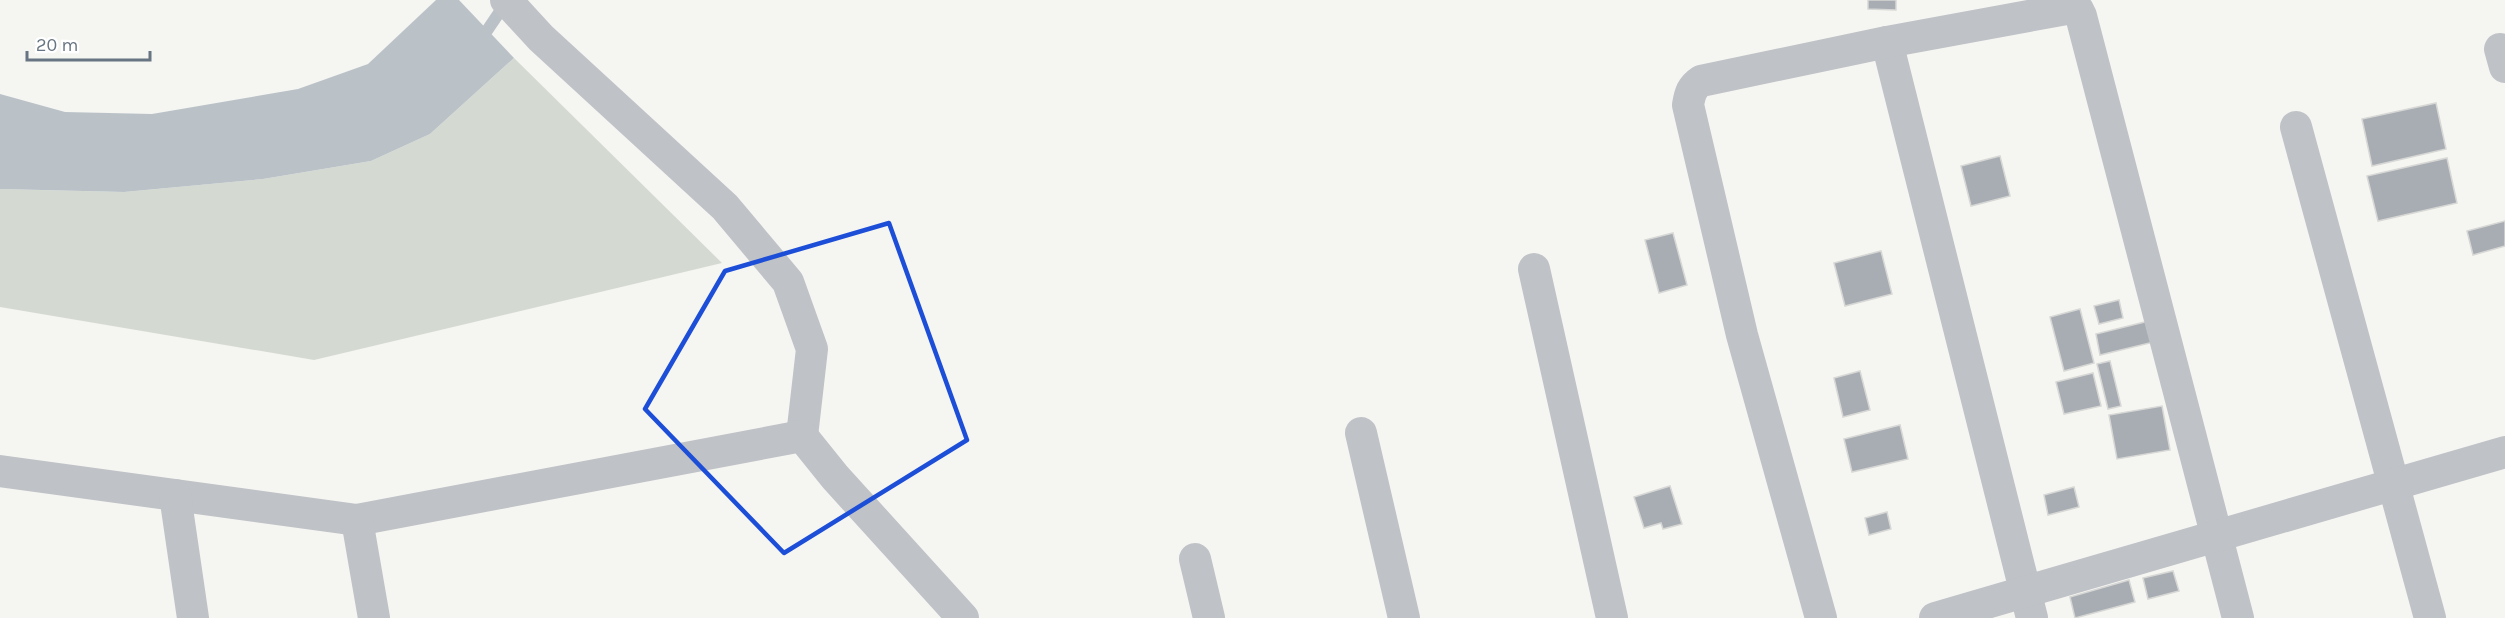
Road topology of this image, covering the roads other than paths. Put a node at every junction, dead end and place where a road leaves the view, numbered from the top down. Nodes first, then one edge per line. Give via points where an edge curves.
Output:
1 (506, 0) edge
2 (1887, 42) junction
3 (2296, 127) dead end
4 (1534, 270) dead end
5 (1361, 433) dead end
6 (802, 436) junction
7 (2505, 452) edge
8 (0, 471) edge
9 (2393, 484) junction
10 (175, 495) junction
11 (357, 520) junction
12 (2218, 536) junction
13 (1195, 559) dead end
14 (2029, 605) edge
15 (193, 618) edge
16 (374, 618) edge
17 (963, 618) edge
18 (1209, 618) edge
19 (1404, 618) edge
20 (1612, 618) edge
21 (1821, 618) edge
22 (1935, 618) edge
23 (2238, 618) edge
24 (2430, 618) edge

1 - 6 street via 541,38 725,207 788,282 812,349
2 - 12 street via 2067,8 2078,10
2 - 14 street
2 - 21 street via 1701,81 1693,86 1688,105 1742,335
3 - 9 street
4 - 20 street
5 - 19 street
6 - 11 street
6 - 17 street
7 - 9 street
8 - 10 street
9 - 12 street
9 - 24 street
10 - 11 street
10 - 15 street
11 - 16 street
12 - 14 street
12 - 23 street
13 - 18 street
14 - 22 street

